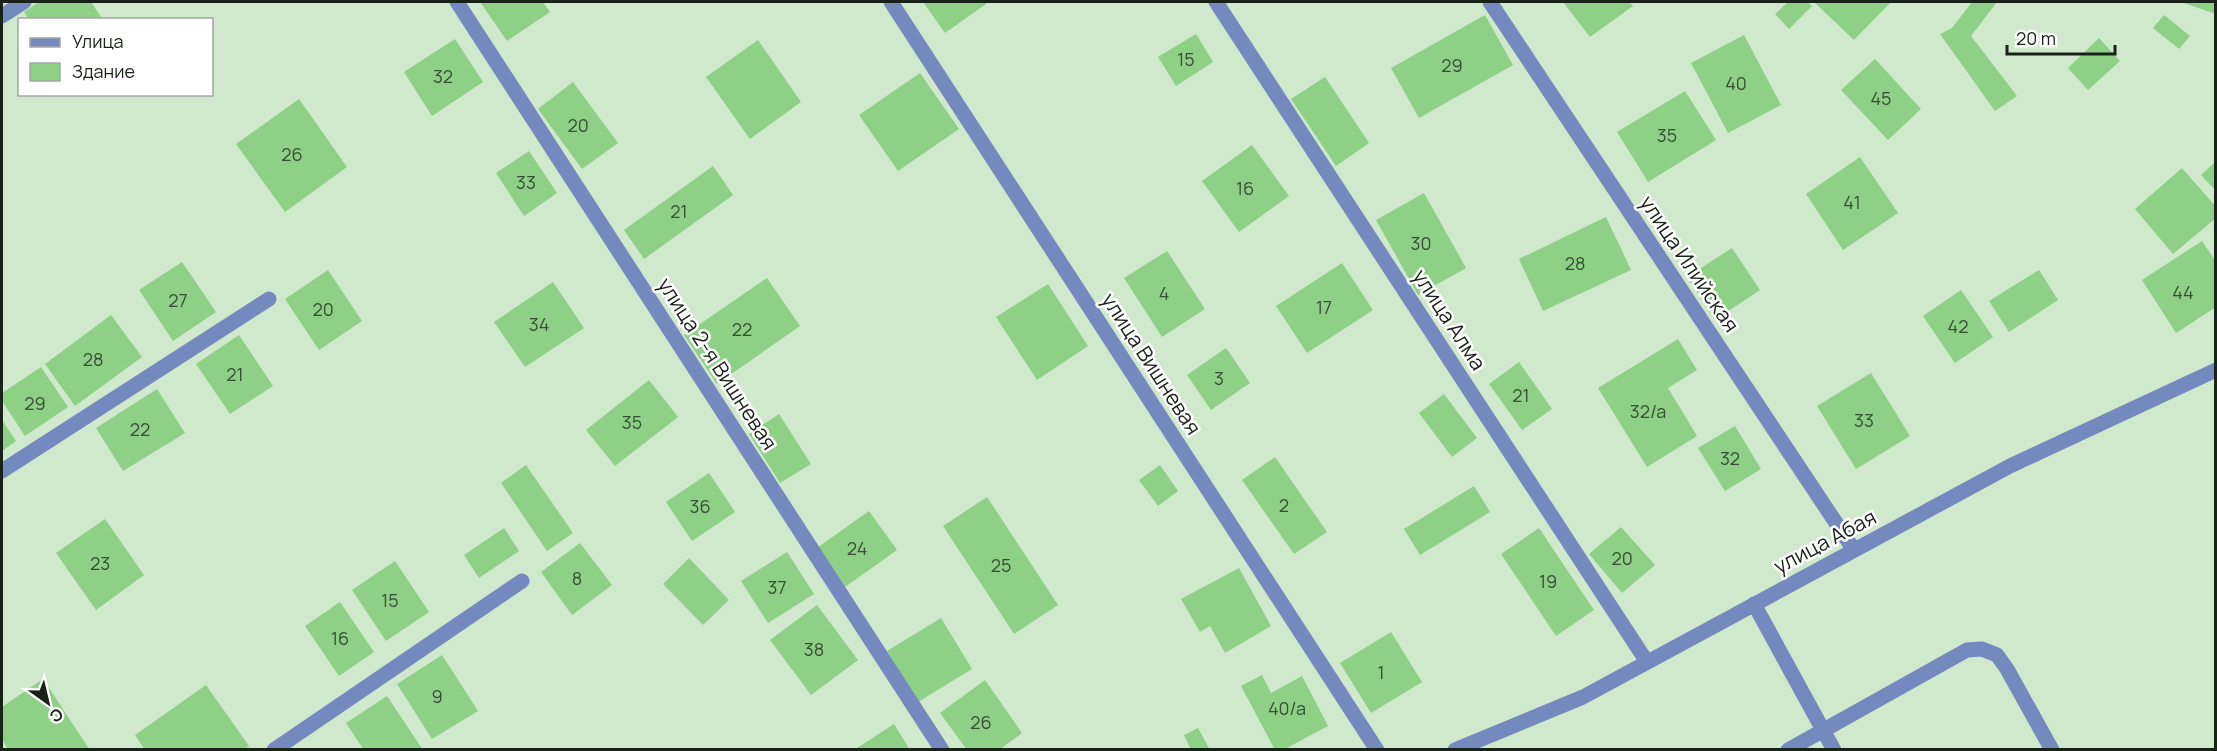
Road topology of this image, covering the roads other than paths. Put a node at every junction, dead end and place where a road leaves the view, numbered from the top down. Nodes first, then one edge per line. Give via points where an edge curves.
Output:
1 (24, 2) edge
2 (457, 2) edge
3 (891, 2) edge
4 (1216, 2) edge
5 (1490, 2) edge
6 (2, 16) edge
7 (269, 299) dead end
8 (2216, 370) edge
9 (2, 471) edge
10 (1854, 550) junction
11 (522, 581) dead end
12 (1754, 604) junction
13 (1647, 662) junction
14 (1823, 730) junction
15 (274, 750) edge
16 (942, 750) edge
17 (1377, 750) edge
18 (1455, 750) edge
19 (1788, 750) edge
20 (1834, 750) edge
21 (2052, 750) edge

1 - 6 street
2 - 16 street, улица 2-я Вишневая
3 - 17 street, улица Вишневая
4 - 13 street, улица Алма
5 - 10 street, улица Илийская
7 - 9 street
8 - 10 street, улица Абая via 2010,466
10 - 12 street, улица Абая
11 - 15 street
12 - 13 street, улица Абая
12 - 14 street
13 - 18 street, улица Абая via 1583,697
14 - 19 street
14 - 20 street
14 - 21 street via 1967,650 1982,649 1997,655 2007,669

